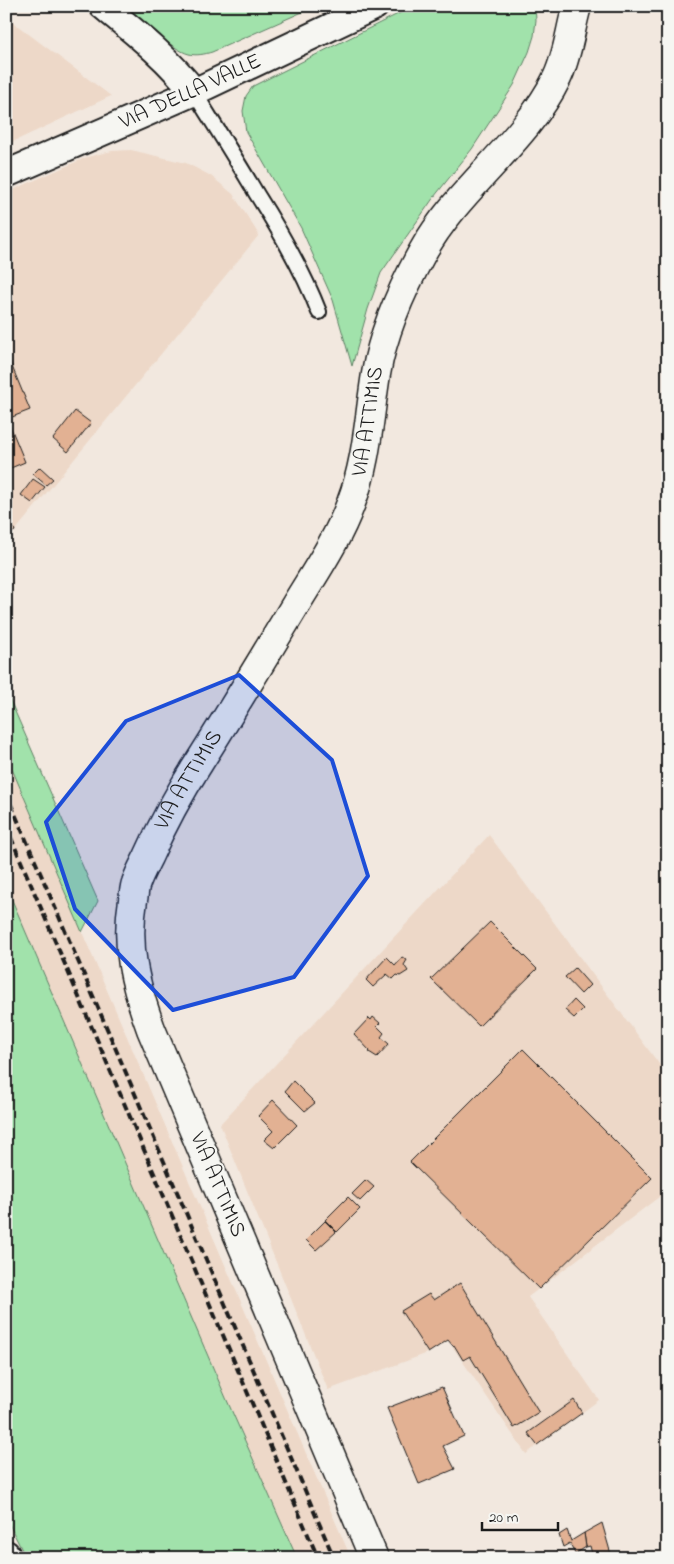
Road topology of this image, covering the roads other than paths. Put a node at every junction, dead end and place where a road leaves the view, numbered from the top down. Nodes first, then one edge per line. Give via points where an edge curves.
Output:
1 (103, 6) edge
2 (375, 6) edge
3 (564, 6) edge
4 (577, 6) edge
5 (568, 46) junction
6 (194, 92) junction
7 (6, 174) edge
8 (319, 312) dead end
9 (6, 1554) edge
10 (8, 1558) edge
11 (374, 1558) edge

1 - 6 street via 162,56
2 - 6 street, VIA DELLA VALLE
3 - 5 street, VIA ATTIMIS
4 - 5 street, VIA ATTIMIS
5 - 11 street, VIA ATTIMIS via 556,80 544,100 449,213 425,247 404,286 377,370 353,501 338,536 179,794 136,883 130,916 134,975 151,1029
6 - 7 street, VIA DELLA VALLE
6 - 8 lane via 293,256
9 - 10 street

